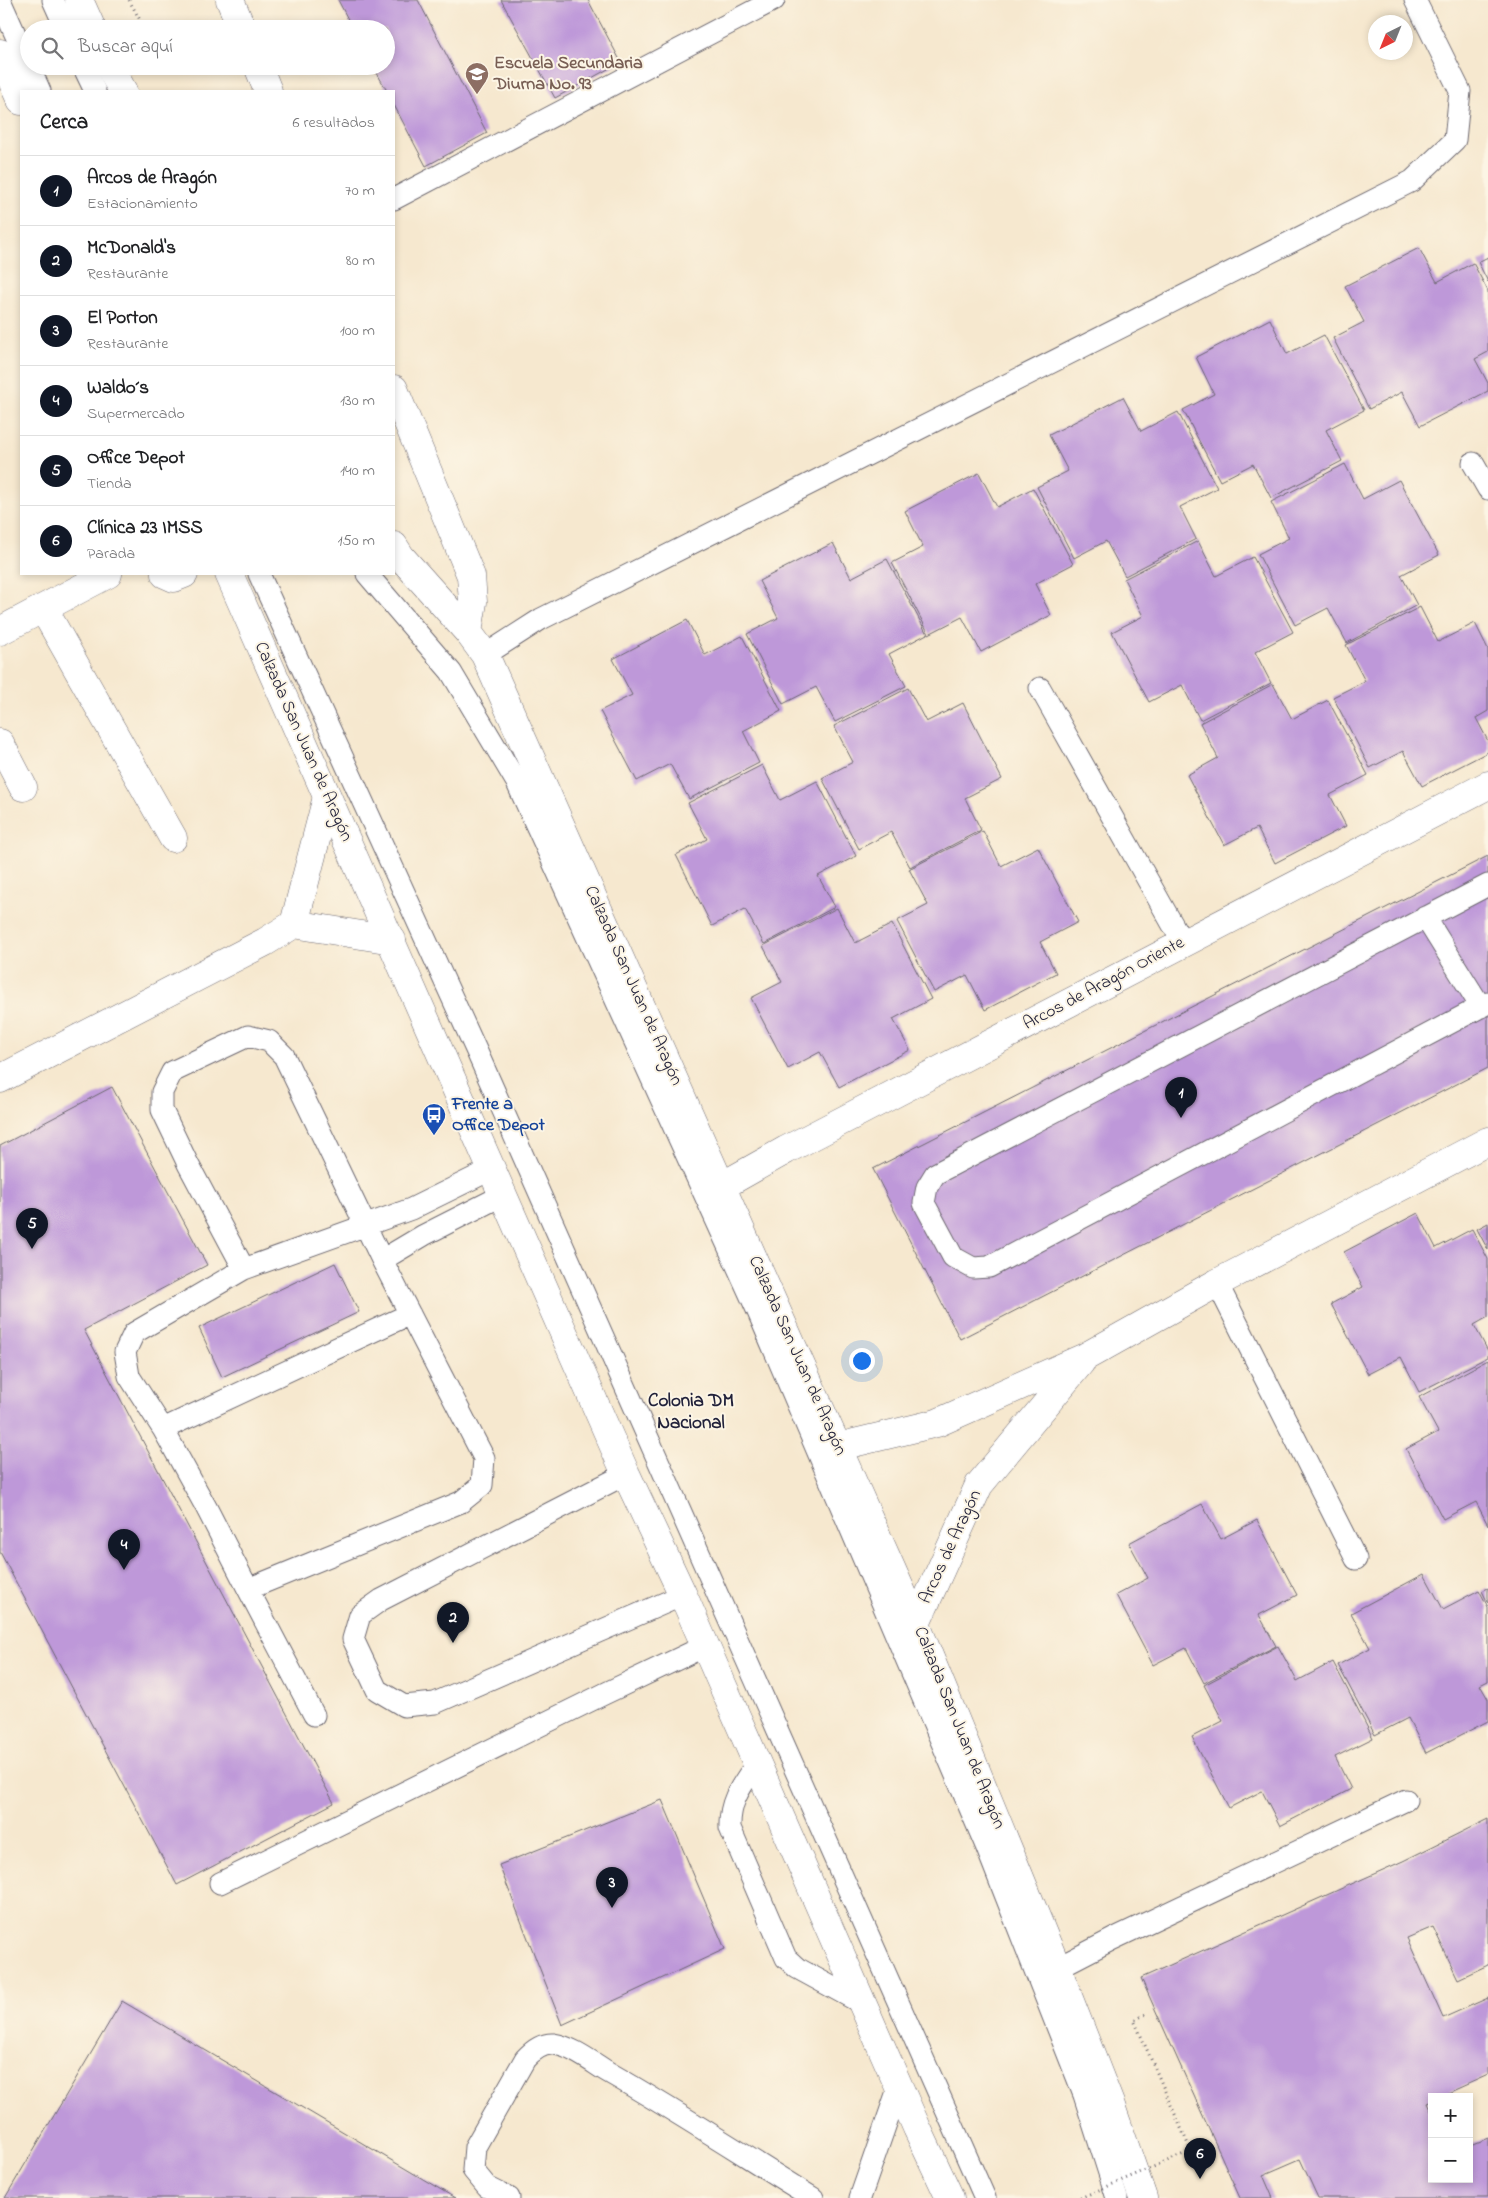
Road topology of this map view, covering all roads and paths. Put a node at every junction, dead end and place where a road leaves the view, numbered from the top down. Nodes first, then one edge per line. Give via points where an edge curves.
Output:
1 (0, 0) edge
2 (53, 0) edge
3 (79, 0) edge
4 (129, 0) edge
5 (230, 0) edge
6 (774, 0) edge
7 (1415, 0) edge
8 (62, 20) edge
9 (88, 20) edge
10 (140, 20) edge
11 (238, 20) edge
12 (20, 46) edge
13 (0, 53) edge
14 (33, 75) edge
15 (87, 75) edge
16 (114, 75) edge
17 (262, 75) edge
18 (40, 90) edge
19 (95, 90) edge
20 (122, 90) edge
21 (268, 90) edge
22 (20, 99) edge
23 (395, 198) edge
24 (395, 391) edge
25 (1473, 463) dead end
26 (1488, 489) edge
27 (395, 548) edge
28 (105, 575) edge
29 (167, 575) edge
30 (182, 575) edge
31 (229, 575) edge
32 (259, 575) edge
33 (368, 575) edge
34 (43, 608) junction
35 (0, 630) edge
36 (468, 632) junction
37 (485, 655) junction
38 (1040, 688) dead end
39 (0, 742) edge
40 (1488, 785) edge
41 (23, 787) dead end
42 (327, 797) junction
43 (172, 838) dead end
44 (1488, 885) edge
45 (1424, 917) junction
46 (294, 924) junction
47 (392, 940) junction
48 (1183, 943) junction
49 (1484, 1005) edge
50 (0, 1079) edge
51 (1488, 1141) edge
52 (492, 1169) junction
53 (722, 1186) junction
54 (503, 1195) junction
55 (365, 1227) junction
56 (382, 1260) junction
57 (244, 1268) junction
58 (1217, 1283) junction
59 (410, 1314) junction
60 (1085, 1357) junction
61 (162, 1429) junction
62 (837, 1447) junction
63 (626, 1474) junction
64 (1356, 1559) dead end
65 (248, 1589) junction
66 (683, 1595) junction
67 (916, 1624) junction
68 (705, 1646) junction
69 (314, 1715) dead end
70 (757, 1763) junction
71 (1406, 1800) dead end
72 (220, 1883) dead end
73 (1057, 1968) junction
74 (863, 2004) junction
75 (1146, 2014) dead end
76 (899, 2086) junction
77 (509, 2198) edge
78 (814, 2198) edge
79 (860, 2198) edge
80 (950, 2198) edge
81 (985, 2198) edge
82 (1080, 2198) edge
83 (1118, 2198) edge
84 (1143, 2198) edge

1 - 12 lane
2 - 8 lane
3 - 9 main road
4 - 10 path
5 - 11 main road
6 - 23 lane
7 - 37 lane via 1460,91 1455,140 1412,181 541,619
13 - 22 main road
14 - 18 lane
15 - 19 lane
16 - 20 main road
17 - 21 main road
24 - 36 main road via 471,576 473,602
25 - 26 lane
27 - 36 main road, Calzada San Juan de Aragón
28 - 34 main road
29 - 30 main road via 174,578
31 - 42 main road, Calzada San Juan de Aragón
32 - 81 lane via 486,1070
33 - 83 lane via 451,672 516,781 758,1312 982,1836 1084,2095
34 - 35 main road
34 - 43 main road
36 - 37 main road, Calzada San Juan de Aragón
37 - 53 main road, Calzada San Juan de Aragón
38 - 48 lane
39 - 41 main road
40 - 48 main road, Arcos de Aragón Oriente
42 - 46 main road
42 - 47 main road, Calzada San Juan de Aragón
44 - 45 lane
45 - 49 lane
45 - 49 lane via 935,1174 927,1187 924,1203 953,1257 973,1268 989,1267
46 - 47 main road
46 - 50 main road
47 - 52 main road, Calzada San Juan de Aragón
48 - 53 main road, Arcos de Aragón Oriente
51 - 58 main road, Arcos de Aragón
52 - 54 main road, Calzada San Juan de Aragón
52 - 55 lane via 411,1209
53 - 62 main road, Calzada San Juan de Aragón
54 - 56 lane
54 - 63 main road, Calzada San Juan de Aragón
55 - 56 lane
55 - 57 lane
55 - 57 lane via 284,1056 269,1042 248,1036 172,1072 162,1092 162,1110
56 - 59 lane
57 - 61 lane via 134,1333 125,1352 130,1376
58 - 60 main road, Arcos de Aragón
58 - 64 lane
59 - 61 lane
59 - 65 lane via 484,1458 482,1485 461,1502
60 - 62 main road, Arcos de Aragón via 937,1422
60 - 67 main road, Arcos de Aragón via 978,1485
61 - 65 lane
62 - 67 main road, Calzada San Juan de Aragón
63 - 66 main road, Calzada San Juan de Aragón
63 - 66 lane via 381,1600 360,1615 353,1639 377,1690 404,1706 435,1703
65 - 69 lane
66 - 68 main road, Calzada San Juan de Aragón
67 - 73 main road, Calzada San Juan de Aragón
68 - 70 main road, Calzada San Juan de Aragón
68 - 72 lane
70 - 74 main road, Calzada San Juan de Aragón
70 - 74 lane via 735,1796 729,1813 730,1828 786,1958 797,1968
71 - 73 lane
73 - 84 main road, Calzada San Juan de Aragón
74 - 76 main road, Calzada San Juan de Aragón
75 - 82 path, bridge via 1134,2020 1191,2151
76 - 79 lane
76 - 80 main road, Calzada San Juan de Aragón
77 - 78 lane via 487,2187 473,2170 475,2147 525,2059 532,2051 554,2044 630,2084

